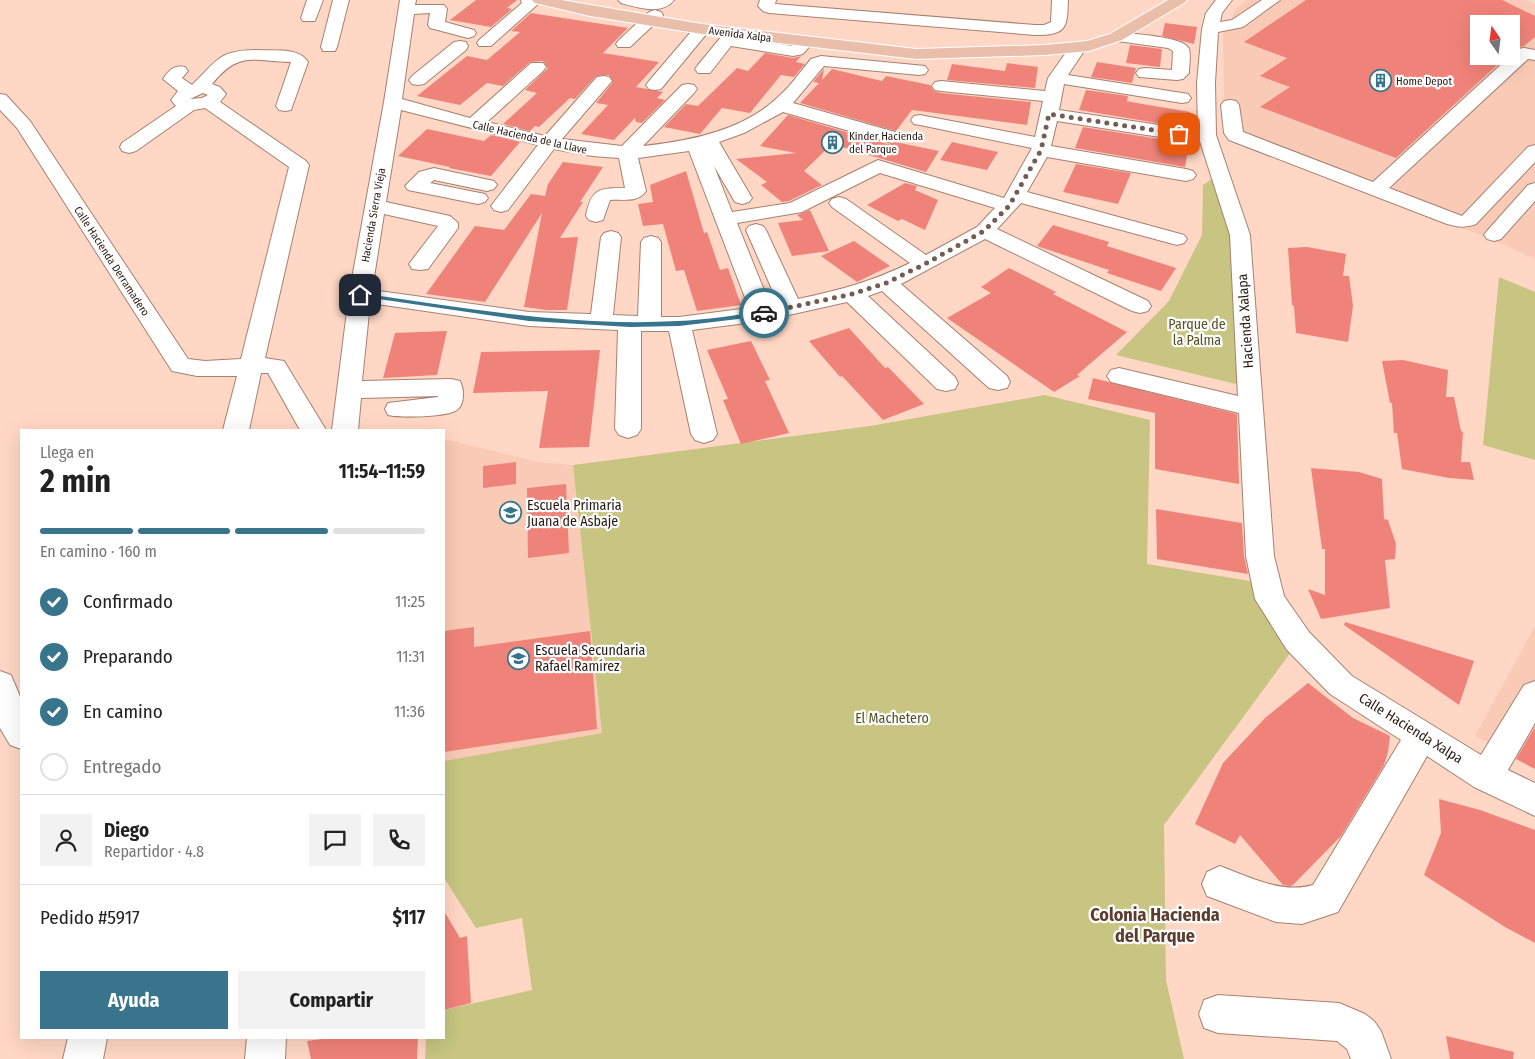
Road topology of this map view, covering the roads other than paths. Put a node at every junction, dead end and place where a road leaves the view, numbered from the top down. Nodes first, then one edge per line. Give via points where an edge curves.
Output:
1 (315, 0) edge
2 (341, 0) edge
3 (529, 0) edge
4 (540, 0) edge
5 (568, 0) edge
6 (626, 0) edge
7 (666, 0) edge
8 (768, 0) edge
9 (1060, 0) edge
10 (1179, 0) edge
11 (1224, 0) edge
12 (1272, 0) edge
13 (407, 5) edge
14 (309, 18) dead end
15 (652, 18) junction
16 (704, 26) junction
17 (1210, 29) junction
18 (1116, 37) junction
19 (807, 39) junction
20 (485, 43) dead end
21 (624, 44) dead end
22 (329, 48) dead end
23 (1078, 48) junction
24 (1045, 50) junction
25 (400, 54) junction
26 (1535, 55) edge
27 (440, 62) junction
28 (537, 67) dead end
29 (704, 69) dead end
30 (919, 70) dead end
31 (179, 72) dead end
32 (1145, 73) dead end
33 (418, 80) dead end
34 (603, 81) dead end
35 (1206, 83) junction
36 (655, 85) dead end
37 (941, 86) dead end
38 (688, 89) dead end
39 (1053, 96) junction
40 (196, 97) junction
41 (1182, 98) dead end
42 (0, 99) edge
43 (393, 102) junction
44 (779, 105) junction
45 (285, 106) dead end
46 (920, 120) dead end
47 (474, 124) junction
48 (1179, 134) dead end
49 (888, 136) dead end
50 (550, 142) junction
51 (702, 142) junction
52 (129, 147) dead end
53 (1042, 147) junction
54 (1535, 151) edge
55 (627, 152) junction
56 (937, 170) dead end
57 (1514, 174) junction
58 (1186, 175) dead end
59 (379, 180) junction
60 (1535, 182) edge
61 (1535, 189) edge
62 (1376, 190) junction
63 (482, 192) dead end
64 (1014, 197) junction
65 (742, 198) dead end
66 (839, 203) dead end
67 (374, 206) junction
68 (502, 206) dead end
69 (596, 216) dead end
70 (725, 219) junction
71 (756, 230) dead end
72 (984, 231) junction
73 (1494, 235) dead end
74 (611, 237) dead end
75 (1177, 239) dead end
76 (651, 242) dead end
77 (420, 264) dead end
78 (925, 264) junction
79 (886, 283) junction
80 (852, 294) junction
81 (360, 295) junction
82 (1140, 306) dead end
83 (791, 308) junction
84 (762, 314) junction
85 (602, 323) junction
86 (639, 324) junction
87 (679, 324) junction
88 (252, 366) junction
89 (1119, 376) dead end
90 (998, 382) dead end
91 (946, 383) dead end
92 (349, 390) junction
93 (397, 408) dead end
94 (1251, 408) junction
95 (236, 429) edge
96 (312, 429) edge
97 (345, 429) edge
98 (628, 429) dead end
99 (704, 434) dead end
100 (1298, 641) joint
101 (0, 684) edge
102 (1535, 695) edge
103 (20, 734) edge
104 (1422, 735) junction
105 (1486, 776) junction
106 (1535, 800) edge
107 (1220, 884) dead end
108 (1218, 1014) dead end
109 (88, 1039) edge
110 (83, 1059) edge
111 (1371, 1059) edge

1 - 14 street
2 - 22 street
3 - 20 street via 530,4
4 - 15 main road, Avenida Xalpa
5 - 15 main road, Avenida Xalpa
6 - 7 street via 651,5
8 - 9 street via 766,6 769,8 1035,30 1047,30 1059,24
10 - 18 main road, Avenida Xalpa
11 - 17 street, Hacienda Xalapa via 1214,13
12 - 17 street via 1236,24
13 - 25 street, Hacienda Sierra Vieja
13 - 27 street via 438,8 436,24 464,40
15 - 16 main road, Avenida Xalpa
15 - 21 street
16 - 19 main road, Avenida Xalpa
16 - 36 street
17 - 35 street, Hacienda Xalapa
18 - 23 main road, Avenida Xalpa
18 - 32 street via 1172,44 1181,49 1180,74
19 - 24 main road, Avenida Xalpa via 916,54
19 - 29 street via 793,51 727,40
23 - 24 main road, Avenida Xalpa
23 - 39 street
24 - 39 street
25 - 27 street
25 - 43 street, Hacienda Sierra Vieja
26 - 62 street via 1524,52
27 - 33 street
28 - 47 street
30 - 44 street, Calle Hacienda de la Llave via 822,61
31 - 40 street via 172,79
34 - 50 street
35 - 62 street via 1230,105 1236,136
35 - 94 street, Hacienda Xalapa via 1207,135 1240,235
37 - 39 street
38 - 55 street
39 - 41 street
39 - 48 street
39 - 53 street
40 - 45 street via 225,60 242,56 298,59 300,62
40 - 52 street
40 - 88 street via 299,165
42 - 88 street, Calle Hacienda Derramadero via 24,124 180,365 207,369
43 - 47 street, Calle Hacienda de la Llave
43 - 59 street, Hacienda Sierra Vieja
44 - 49 street
44 - 51 street, Calle Hacienda de la Llave via 741,127
46 - 53 street
47 - 50 street, Calle Hacienda de la Llave
50 - 55 street, Calle Hacienda de la Llave via 593,151
50 - 68 street
51 - 55 street, Calle Hacienda de la Llave via 665,150
51 - 65 street
51 - 70 street
53 - 58 street
53 - 64 street
54 - 57 street
55 - 69 street via 636,190 628,194 603,196
56 - 64 street
57 - 60 street
57 - 62 street via 1469,220 1463,222
59 - 63 street
59 - 67 street, Hacienda Sierra Vieja
61 - 73 street
64 - 70 street via 878,166 795,208
64 - 72 street
64 - 75 street
66 - 78 street
67 - 77 street via 448,223 448,228
67 - 81 street, Hacienda Sierra Vieja
70 - 84 street
71 - 83 street
72 - 78 street
72 - 82 street
74 - 85 street
76 - 86 street
78 - 79 street
79 - 80 street
79 - 90 street
80 - 83 street
80 - 91 street
81 - 85 street via 529,319
81 - 92 street, Hacienda Sierra Vieja
83 - 84 street
84 - 87 street
85 - 86 street
86 - 87 street
86 - 98 street
87 - 99 street
88 - 95 street
88 - 96 street via 272,365 279,370
89 - 94 street
92 - 93 street via 451,387 448,406
92 - 97 street, Hacienda Sierra Vieja
94 - 100 street, Hacienda Xalapa via 1260,556 1270,599
100 - 104 street, Calle Hacienda Xalpa via 1341,684
101 - 103 street
102 - 105 street
104 - 105 street, Calle Hacienda Xalpa
104 - 107 street via 1325,899 1302,906 1276,904
105 - 106 street, Calle Hacienda Xalpa
108 - 111 street via 1339,1022 1357,1029 1369,1047
109 - 110 street

